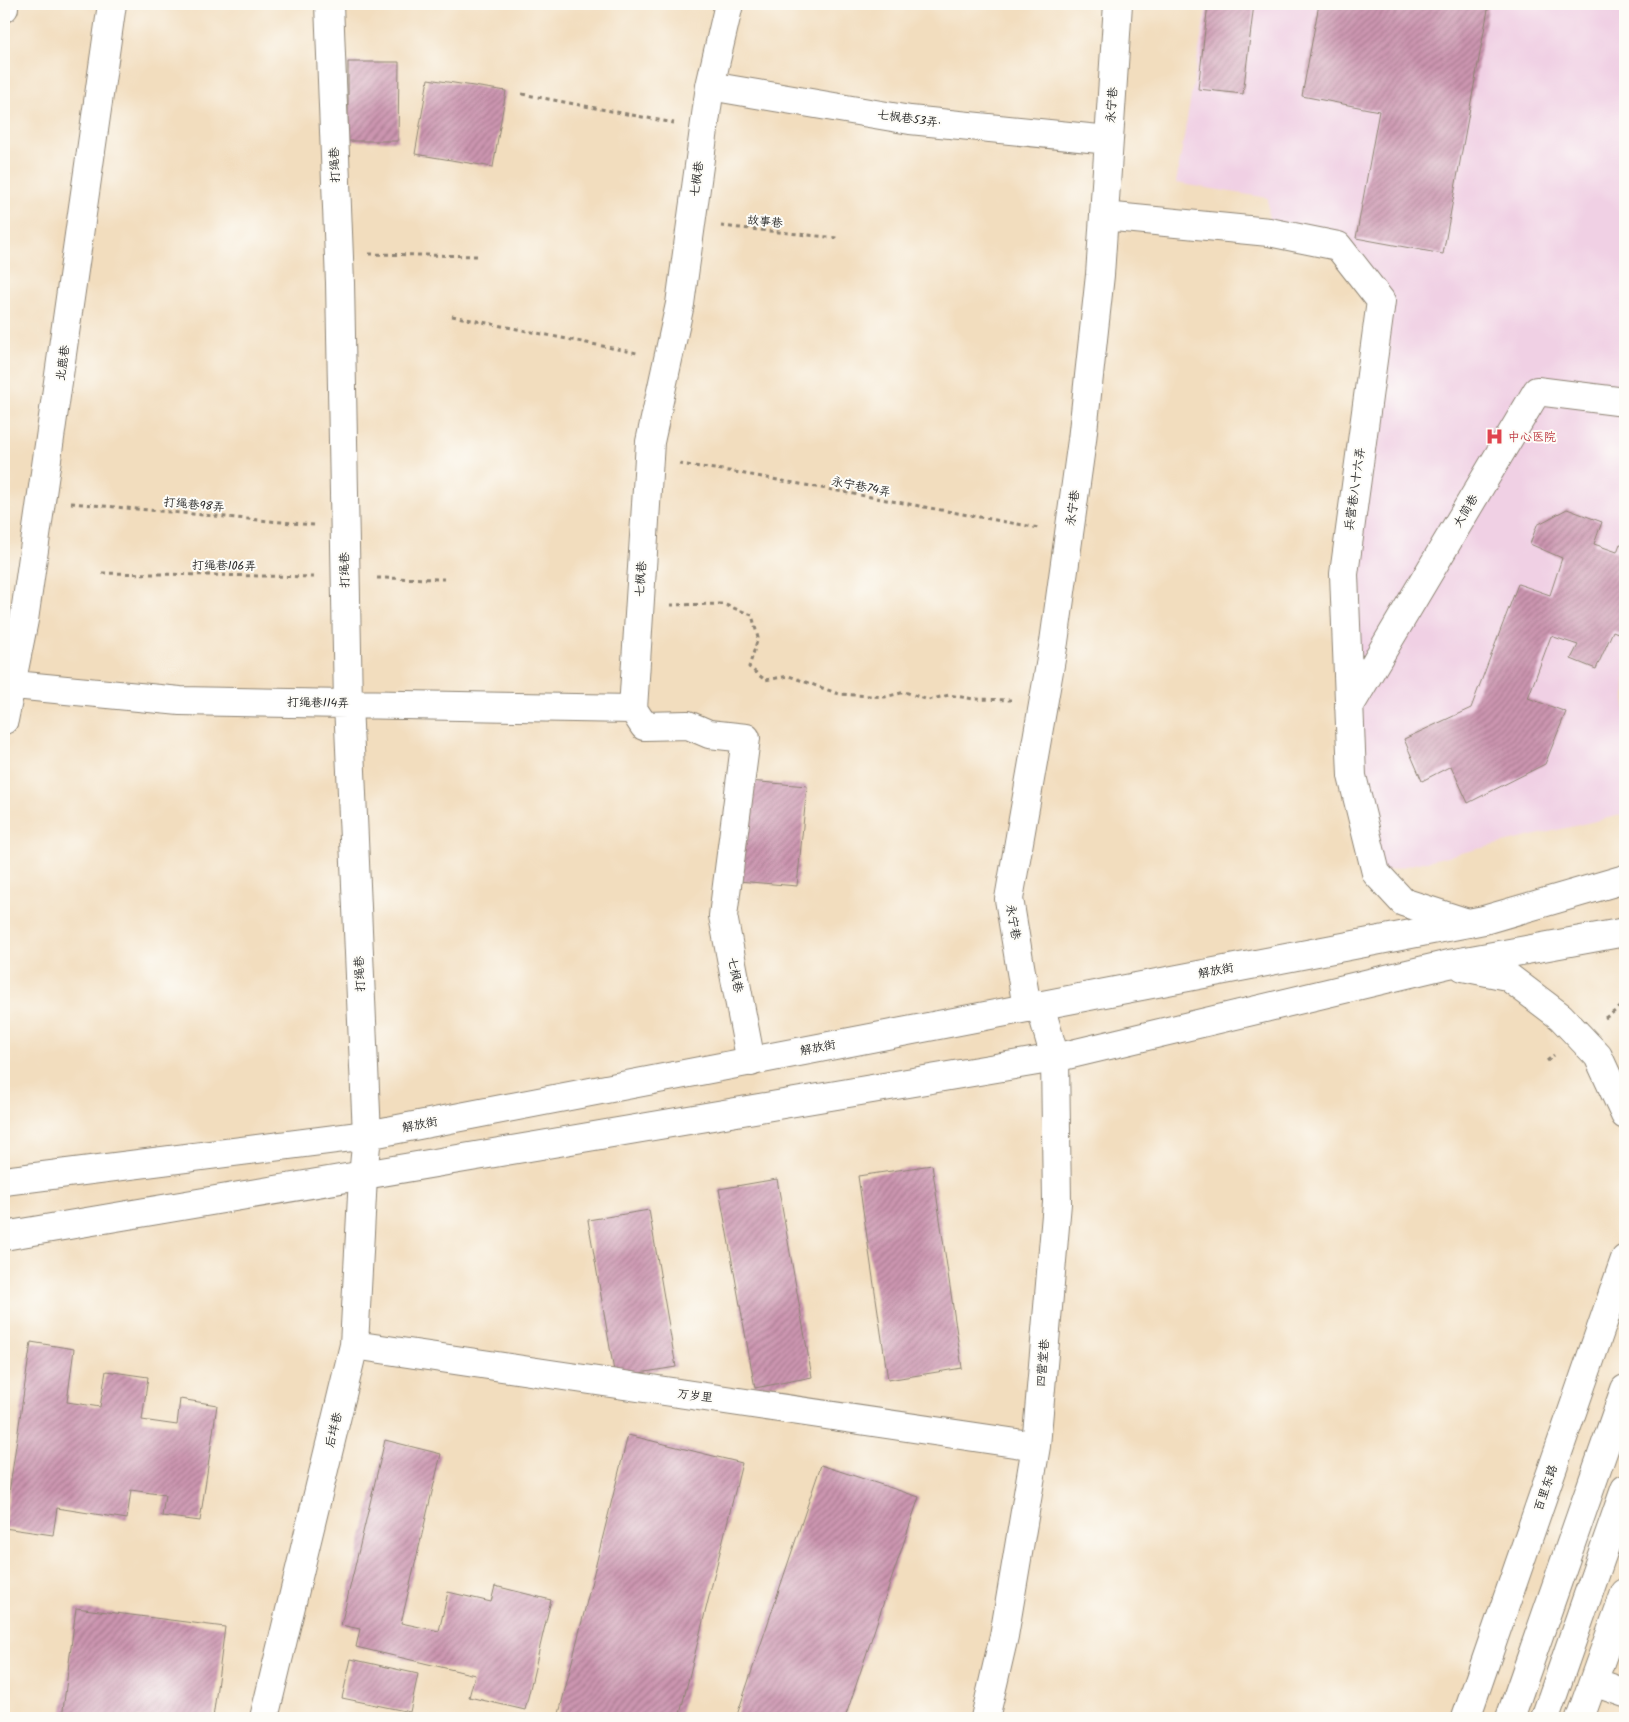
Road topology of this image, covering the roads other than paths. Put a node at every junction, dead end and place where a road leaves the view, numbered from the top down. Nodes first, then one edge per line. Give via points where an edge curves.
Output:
1 (4, 4) edge
2 (112, 4) edge
3 (329, 4) edge
4 (729, 4) edge
5 (1118, 4) edge
6 (4, 8) edge
7 (710, 86) junction
8 (1110, 140) junction
9 (1104, 216) junction
10 (1625, 402) edge
11 (7, 685) edge
12 (348, 704) junction
13 (1349, 707) junction
14 (633, 709) junction
15 (4, 720) edge
16 (1625, 879) edge
17 (1468, 923) junction
18 (1625, 932) edge
19 (1449, 964) junction
20 (1034, 1007) junction
21 (1055, 1058) junction
22 (751, 1062) junction
23 (1625, 1115) edge
24 (367, 1136) junction
25 (363, 1177) junction
26 (4, 1181) edge
27 (4, 1236) edge
28 (1625, 1259) edge
29 (354, 1345) junction
30 (1625, 1389) edge
31 (1036, 1446) junction
32 (1625, 1489) edge
33 (1625, 1593) edge
34 (1594, 1682) junction
35 (1625, 1693) edge
36 (264, 1718) edge
37 (985, 1718) edge
38 (1466, 1718) edge
39 (1510, 1718) edge
40 (1545, 1718) edge
41 (1580, 1718) edge

1 - 6 main road
2 - 11 main road, 北鹿巷 via 24,620
3 - 12 main road, 打绳巷 via 339,253
4 - 7 main road, 七枫巷
5 - 8 main road, 永宁巷
7 - 8 main road, 七枫巷53弄· via 910,120
7 - 14 main road, 七枫巷 via 670,360 650,442
8 - 9 main road, 永宁巷
9 - 13 main road, 兵营巷八十六弄 via 1269,232 1338,246 1381,301 1344,574
9 - 20 main road, 永宁巷 via 1098,295 1069,534 1009,899
10 - 13 main road, 大简巷 via 1537,391
11 - 12 main road, 打绳巷114弄 via 180,701
11 - 15 main road, 北鹿巷
12 - 14 main road, 打绳巷114弄
12 - 24 main road, 打绳巷
13 - 17 main road, 兵营巷八十六弄 via 1352,776 1376,873 1403,902
14 - 22 main road, 七枫巷 via 644,726 688,725 708,734 746,738 723,916
16 - 17 main road, 解放街
17 - 20 main road, 解放街
18 - 19 main road
19 - 21 main road
19 - 23 main road via 1507,976 1561,1017 1598,1056
20 - 21 main road, 四营堂巷
20 - 22 main road, 解放街
21 - 25 main road
21 - 31 main road, 四营堂巷 via 1057,1202
22 - 24 main road, 解放街
24 - 25 main road, 后垟巷
24 - 26 main road, 解放街
25 - 27 main road
25 - 29 main road, 后垟巷
28 - 38 main road, 百里东路
29 - 31 main road, 万岁里
29 - 36 main road, 后垟巷
30 - 39 main road
31 - 37 main road, 四营堂巷 via 1004,1636
32 - 40 main road
33 - 34 main road
34 - 35 main road
34 - 41 main road

